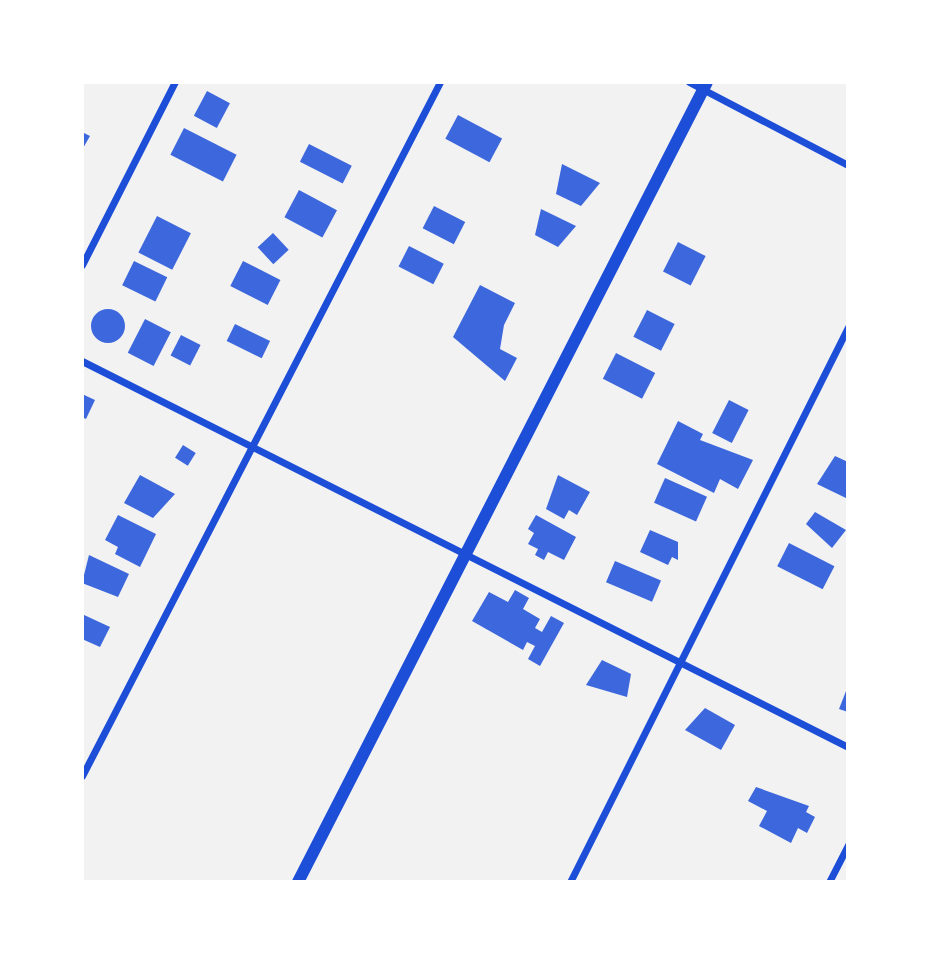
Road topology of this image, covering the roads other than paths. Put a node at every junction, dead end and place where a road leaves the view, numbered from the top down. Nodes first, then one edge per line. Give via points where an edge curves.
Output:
1 (176, 82) edge
2 (440, 82) edge
3 (689, 82) edge
4 (705, 86) edge
5 (848, 165) edge
6 (82, 265) edge
7 (848, 327) edge
8 (82, 361) edge
9 (253, 447) junction
10 (466, 552) junction
11 (682, 658) junction
12 (848, 747) edge
13 (82, 776) edge
14 (848, 845) edge
15 (298, 882) edge
16 (570, 882) edge
17 (829, 882) edge

1 - 6 street
2 - 9 street
3 - 4 street
4 - 5 street
4 - 10 street
7 - 11 street
8 - 9 street
9 - 10 street
9 - 13 street
10 - 11 street
10 - 15 street
11 - 12 street
11 - 16 street
14 - 17 street

